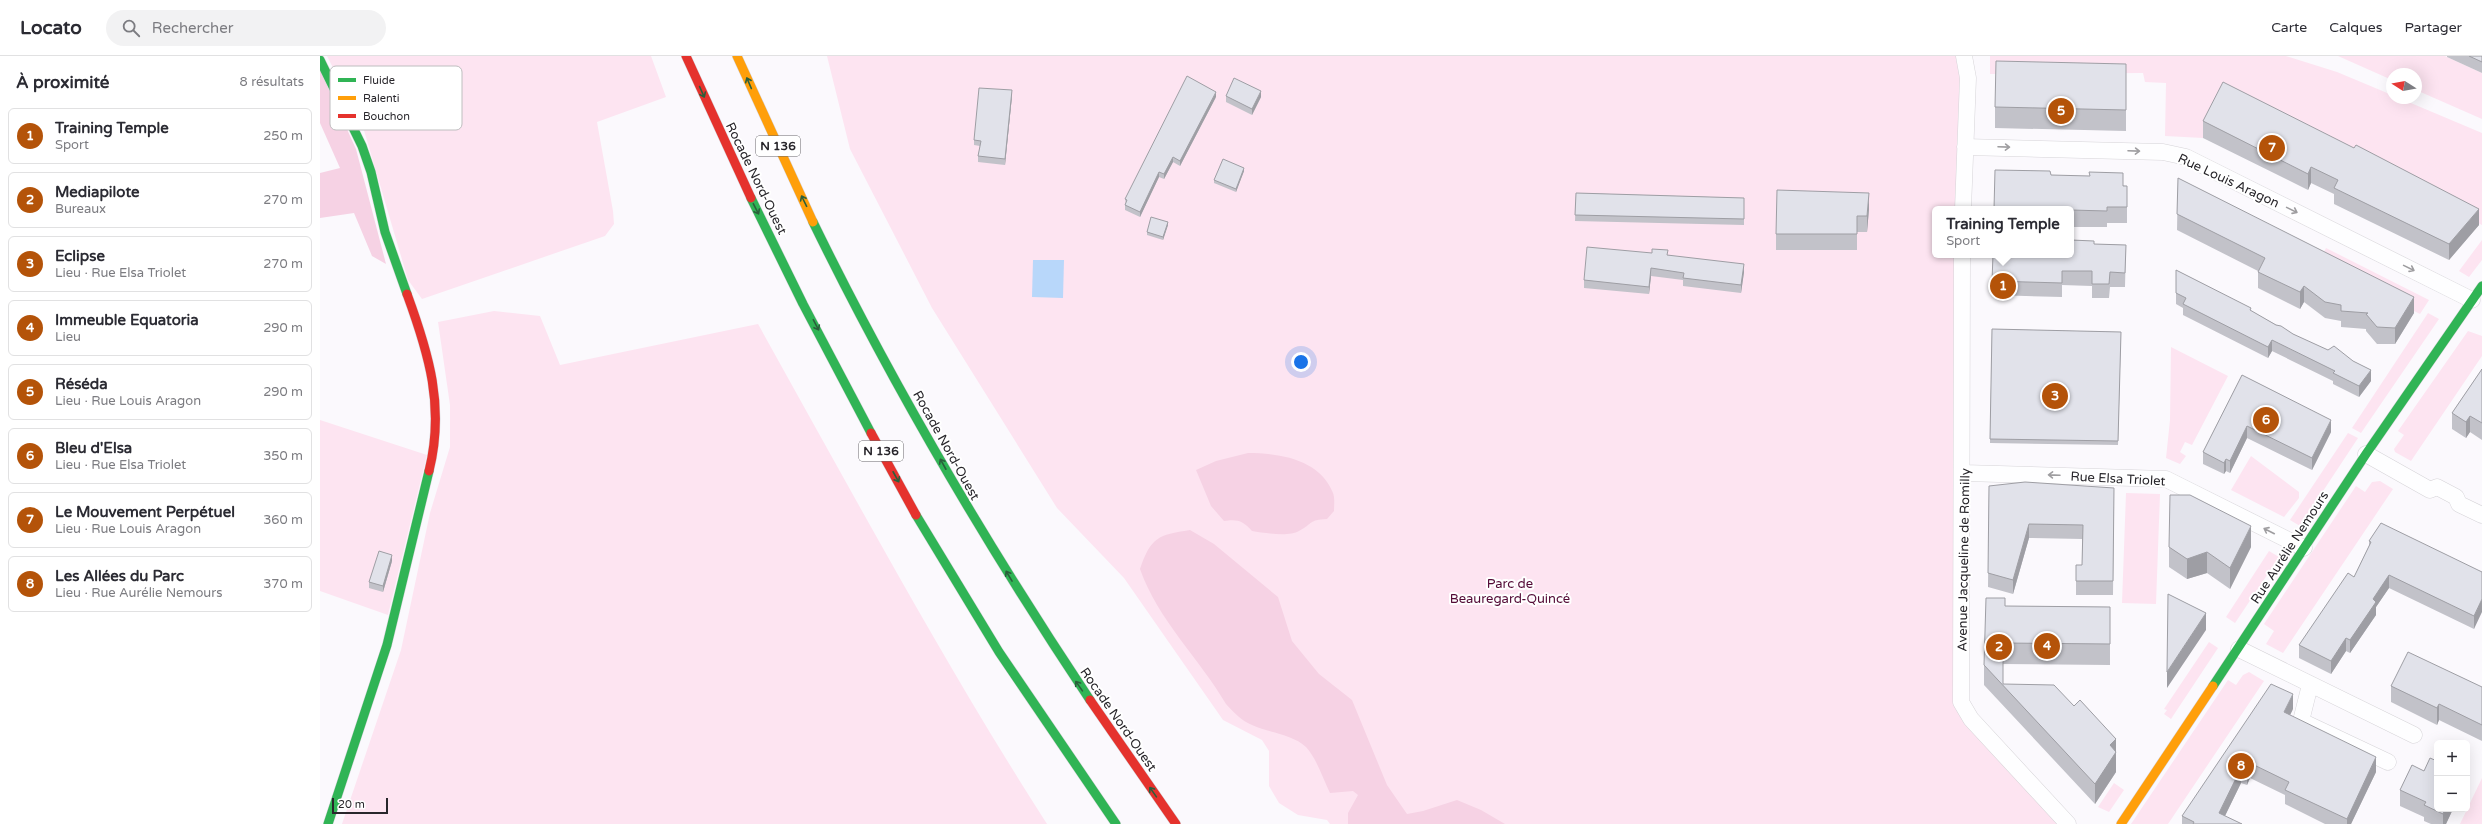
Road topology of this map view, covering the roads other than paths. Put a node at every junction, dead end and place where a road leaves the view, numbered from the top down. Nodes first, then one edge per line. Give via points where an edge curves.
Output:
1 (686, 56) edge
2 (737, 56) edge
3 (1964, 56) edge
4 (320, 60) edge
5 (330, 80) edge
6 (354, 130) edge
7 (1965, 147) junction
8 (1963, 206) edge
9 (1962, 258) edge
10 (2482, 286) edge
11 (2472, 300) junction
12 (2366, 454) junction
13 (1964, 472) junction
14 (2482, 515) edge
15 (2304, 548) junction
16 (2239, 648) junction
17 (2310, 685) junction
18 (2414, 735) dead end
19 (2388, 762) dead end
20 (328, 824) edge
21 (1116, 824) edge
22 (1176, 824) edge
23 (2068, 824) edge
24 (2121, 824) edge

1 -> 21 main road, Rocade Nord-Ouest / N 136 via 738,173 862,416 935,547 1020,684
22 -> 2 main road, Rocade Nord-Ouest / N 136 via 1074,678 968,510 888,366 828,249
3 - 7 street via 1968,78
4 - 5 main road
6 - 20 main road via 362,146 387,239 425,346 436,390 438,412 433,456 388,638
7 - 8 street
7 -> 11 street, Rue Louis Aragon via 2163,152 2186,157
9 - 13 street, Avenue Jacqueline de Romilly
10 - 11 main road, Rue Aurélie Nemours
11 - 12 main road, Rue Aurélie Nemours
12 - 14 street via 2430,490 2438,487 2456,496 2459,504
12 - 15 main road, Rue Aurélie Nemours
15 -> 13 street, Rue Elsa Triolet via 2166,479
13 - 23 street, Avenue Jacqueline de Romilly via 1962,702 1971,719
15 - 16 main road, Rue Aurélie Nemours
16 - 17 street
16 - 24 main road, Rue Aurélie Nemours
17 - 18 street
17 - 19 street via 2301,721

